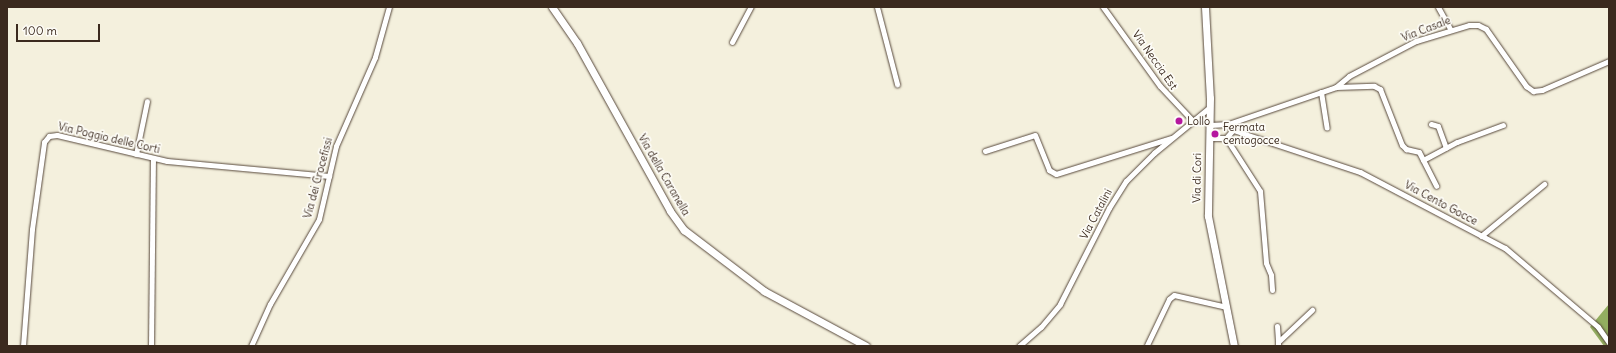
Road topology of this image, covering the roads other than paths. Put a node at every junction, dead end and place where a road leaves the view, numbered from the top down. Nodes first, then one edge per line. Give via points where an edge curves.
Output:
1 (389, 7) edge
2 (552, 7) edge
3 (751, 7) edge
4 (878, 7) edge
5 (1103, 7) edge
6 (1205, 7) edge
7 (1438, 7) edge
8 (1450, 29) junction
9 (732, 42) dead end
10 (1609, 61) edge
11 (897, 84) dead end
12 (1336, 87) junction
13 (1321, 92) junction
14 (147, 100) dead end
15 (1210, 107) junction
16 (1193, 121) junction
17 (1228, 124) junction
18 (1431, 124) dead end
19 (1210, 125) junction
20 (1503, 125) dead end
21 (1327, 128) dead end
22 (1233, 130) junction
23 (1174, 137) junction
24 (1209, 138) junction
25 (1226, 138) junction
26 (1446, 148) junction
27 (985, 151) dead end
28 (136, 154) junction
29 (153, 158) junction
30 (1424, 160) junction
31 (329, 176) junction
32 (1544, 184) dead end
33 (1436, 186) dead end
34 (1481, 236) junction
35 (1272, 290) dead end
36 (1227, 308) junction
37 (1312, 310) dead end
38 (1277, 326) dead end
39 (1609, 343) edge
40 (1278, 344) edge
41 (1147, 345) edge
42 (23, 346) edge
43 (151, 346) edge
44 (251, 346) edge
45 (866, 346) edge
46 (1019, 346) edge
47 (1234, 346) edge

1 - 31 street, Via dei Crocefissi via 375,57 339,138
2 - 45 main road, Via della Caranella via 577,43 670,211 684,230 764,291
3 - 9 street
4 - 11 street
5 - 16 street, Via Neccia Est via 1160,86
6 - 15 main road, Via di Cori
7 - 8 street
8 - 10 street, Via Casale via 1473,24 1484,28 1526,86 1534,92
8 - 12 street, Via Casale via 1416,41 1352,75
12 - 13 street, Via Casale
12 - 30 street via 1379,88 1402,145 1406,149 1418,151
13 - 17 street, Via Casale
13 - 21 street
14 - 28 street
15 - 16 street, Via Catalini
15 - 19 main road, Via di Cori
16 - 23 street, Via Catalini
17 - 19 street, Via Casale
17 - 22 street
18 - 26 street via 1438,126
19 - 24 main road, Via di Cori
20 - 26 street
22 - 25 street
22 - 34 street, Via Cento Gocce via 1360,172
23 - 27 street via 1056,174 1050,170 1035,135
23 - 46 street, Via Catalini via 1123,185 1060,304 1044,324
24 - 25 street
24 - 36 main road, Via di Cori via 1208,216
25 - 35 street via 1260,191 1266,263 1271,275
26 - 30 street
28 - 29 street, Via Poggio delle Corti
28 - 42 street, Via Poggio delle Corti via 57,135 50,135 45,139 32,229
29 - 31 street, Via Poggio delle Corti
29 - 43 street
30 - 33 street
31 - 44 street, Via dei Crocefissi via 316,225 268,307
32 - 34 street
34 - 39 street, Via Cento Gocce via 1523,262 1599,329
36 - 41 street via 1173,295
36 - 47 main road, Via di Cori
37 - 40 street
38 - 40 street

